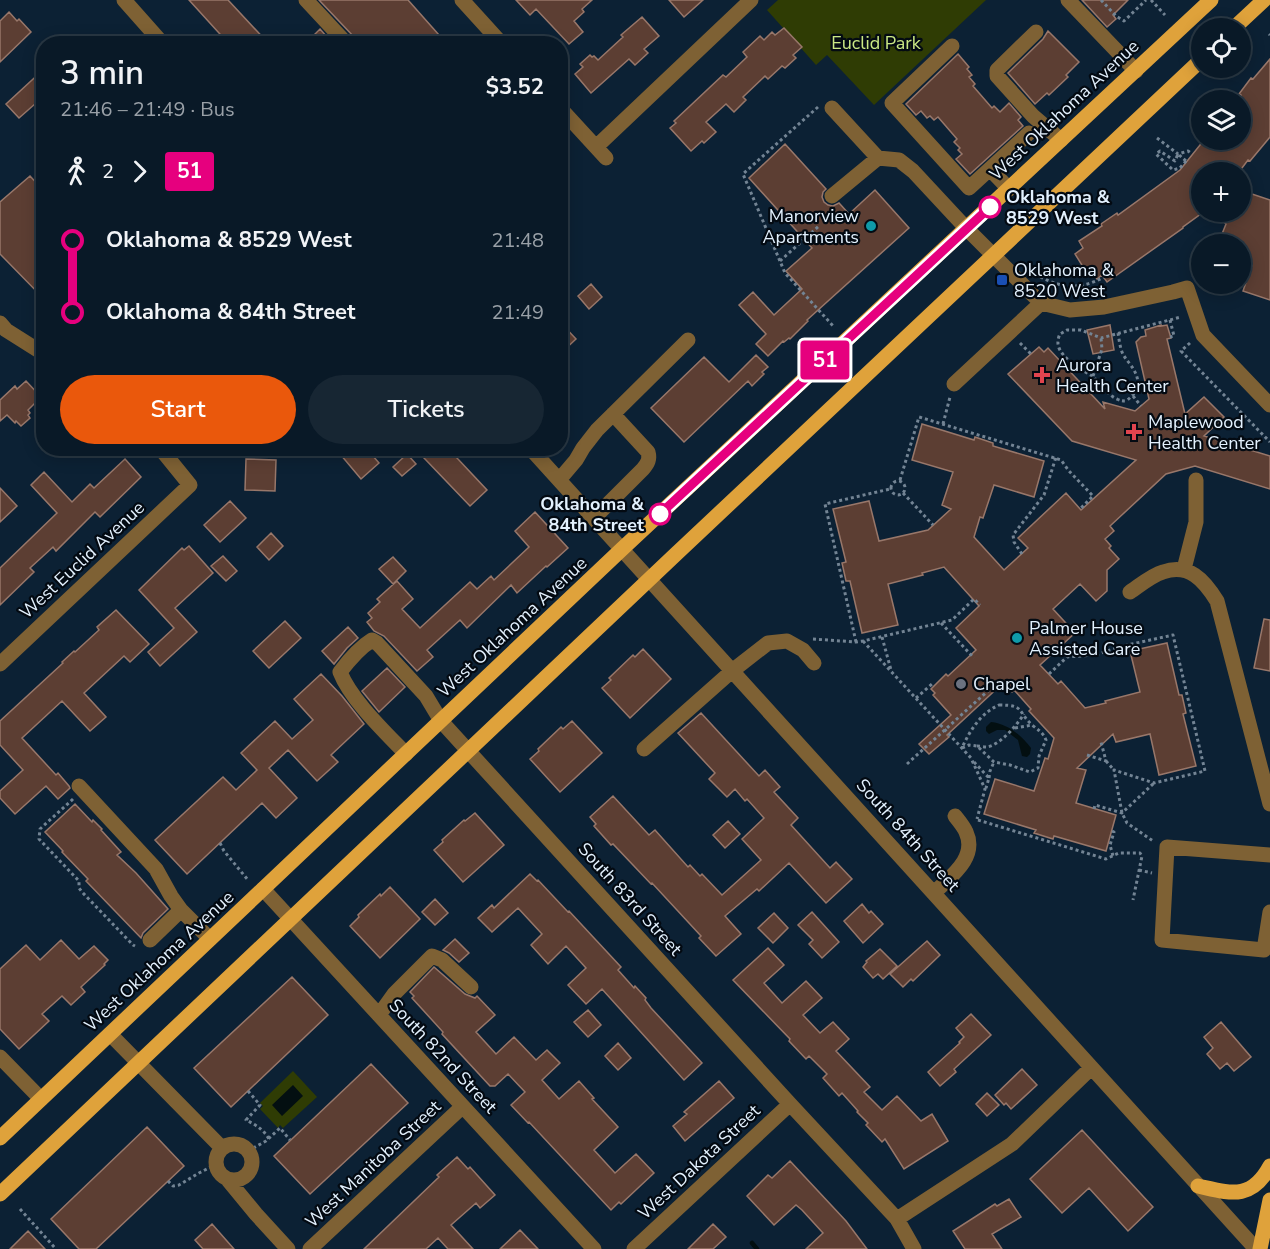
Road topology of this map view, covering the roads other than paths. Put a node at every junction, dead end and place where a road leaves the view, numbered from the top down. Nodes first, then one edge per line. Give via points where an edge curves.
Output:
1 (124, 0) edge
2 (306, 0) edge
3 (462, 0) edge
4 (751, 0) edge
5 (1068, 0) edge
6 (1211, 0) edge
7 (1264, 0) edge
8 (1245, 18) edge
9 (1036, 32) dead end
10 (156, 36) edge
11 (340, 36) edge
12 (495, 36) edge
13 (952, 46) dead end
14 (1191, 69) edge
15 (1136, 70) junction
16 (832, 108) road end
17 (568, 117) edge
18 (1029, 134) dead end
19 (1061, 140) junction
20 (878, 158) junction
21 (990, 169) junction
22 (1009, 189) junction
23 (832, 196) dead end
24 (966, 228) junction
25 (994, 255) junction
26 (1041, 303) junction
27 (2, 329) edge
28 (688, 340) dead end
29 (36, 349) edge
30 (954, 384) road end
31 (1270, 405) edge
32 (613, 414) junction
33 (166, 456) edge
34 (537, 456) edge
35 (559, 480) junction
36 (1196, 480) dead end
37 (594, 518) junction
38 (622, 549) junction
39 (1184, 569) junction
40 (649, 579) junction
41 (1130, 592) dead end
42 (814, 663) dead end
43 (0, 664) edge
44 (732, 671) junction
45 (441, 721) junction
46 (644, 749) dead end
47 (468, 751) junction
48 (406, 754) junction
49 (81, 788) road end
50 (1270, 804) edge
51 (955, 816) dead end
52 (1270, 855) edge
53 (263, 889) junction
54 (934, 893) junction
55 (181, 910) junction
56 (1270, 912) edge
57 (291, 919) junction
58 (210, 939) junction
59 (150, 940) road end
60 (471, 987) dead end
61 (379, 1015) junction
62 (110, 1034) junction
63 (0, 1057) edge
64 (139, 1063) junction
65 (1091, 1068) junction
66 (41, 1099) junction
67 (790, 1104) junction
68 (462, 1107) junction
69 (0, 1138) edge
70 (222, 1148) junction
71 (1270, 1166) edge
72 (228, 1180) junction
73 (1198, 1186) junction
74 (0, 1194) edge
75 (1270, 1200) edge
76 (897, 1219) junction
77 (288, 1249) edge
78 (310, 1249) edge
79 (594, 1249) edge
80 (634, 1249) edge
81 (914, 1249) edge
82 (1258, 1249) edge

1 - 10 street
2 - 11 street
3 - 12 street
4 - 17 street via 601,152
5 - 15 street
6 - 15 main road, West Oklahoma Avenue
7 - 8 main road
9 - 19 street via 997,70 997,76
13 - 21 street via 892,103 969,188
14 - 25 main road
15 - 19 main road, West Oklahoma Avenue
16 - 20 street
18 - 21 street
19 - 22 main road, West Oklahoma Avenue
20 - 23 street
20 - 24 street via 898,160 913,171
21 - 22 street
22 - 24 main road, West Oklahoma Avenue
24 - 25 street
24 - 38 main road, West Oklahoma Avenue
25 - 26 street
25 - 40 main road
26 - 30 street
26 - 31 street via 1070,310 1104,307 1187,288 1203,335
27 - 29 street
28 - 32 street
32 - 35 street
32 - 37 street via 648,452 648,464
33 - 43 street, West Euclid Avenue via 190,485
34 - 35 street, South 84th Street
35 - 37 street, South 84th Street
36 - 39 street via 1196,522
37 - 38 street, South 84th Street
38 - 40 street, South 84th Street
38 - 45 main road, West Oklahoma Avenue
39 - 41 street via 1162,572
39 - 50 street via 1197,576 1217,601
40 - 44 street, South 84th Street
40 - 47 main road
42 - 44 street via 787,641 768,644
44 - 46 street
44 - 54 street, South 84th Street
45 - 47 street, South 83rd Street
45 - 48 main road, West Oklahoma Avenue
45 - 48 street, South 83rd Street via 426,696 377,643 372,640 365,644 340,672 358,701
47 - 57 main road
47 - 67 street, South 83rd Street
48 - 53 main road, West Oklahoma Avenue
49 - 55 street via 156,869
51 - 54 street via 970,847 956,872
52 - 56 street via 1167,847 1162,940 1264,950
53 - 57 street, South 82nd Street
53 - 58 main road, West Oklahoma Avenue
54 - 65 street, South 84th Street
55 - 58 street
55 - 59 street
57 - 61 street, South 82nd Street
57 - 64 main road
58 - 62 main road, West Oklahoma Avenue
60 - 61 street via 432,956
61 - 68 street, South 82nd Street
62 - 64 street
62 - 66 main road, West Oklahoma Avenue
63 - 66 street
64 - 70 street
64 - 74 main road
65 - 73 street, South 84th Street
65 - 76 street via 1012,1144
66 - 69 main road, West Oklahoma Avenue
67 - 76 street, South 83rd Street
67 - 80 street, West Dakota Street
68 - 78 street, West Manitoba Street
68 - 79 street, South 82nd Street
70 - 72 street via 216,1165
70 - 72 street via 239,1144 252,1161 249,1172 240,1179
71 - 73 main road via 1263,1178 1246,1191
72 - 77 street
73 - 82 street, South 84th Street
75 - 82 main road
76 - 81 street, South 83rd Street

